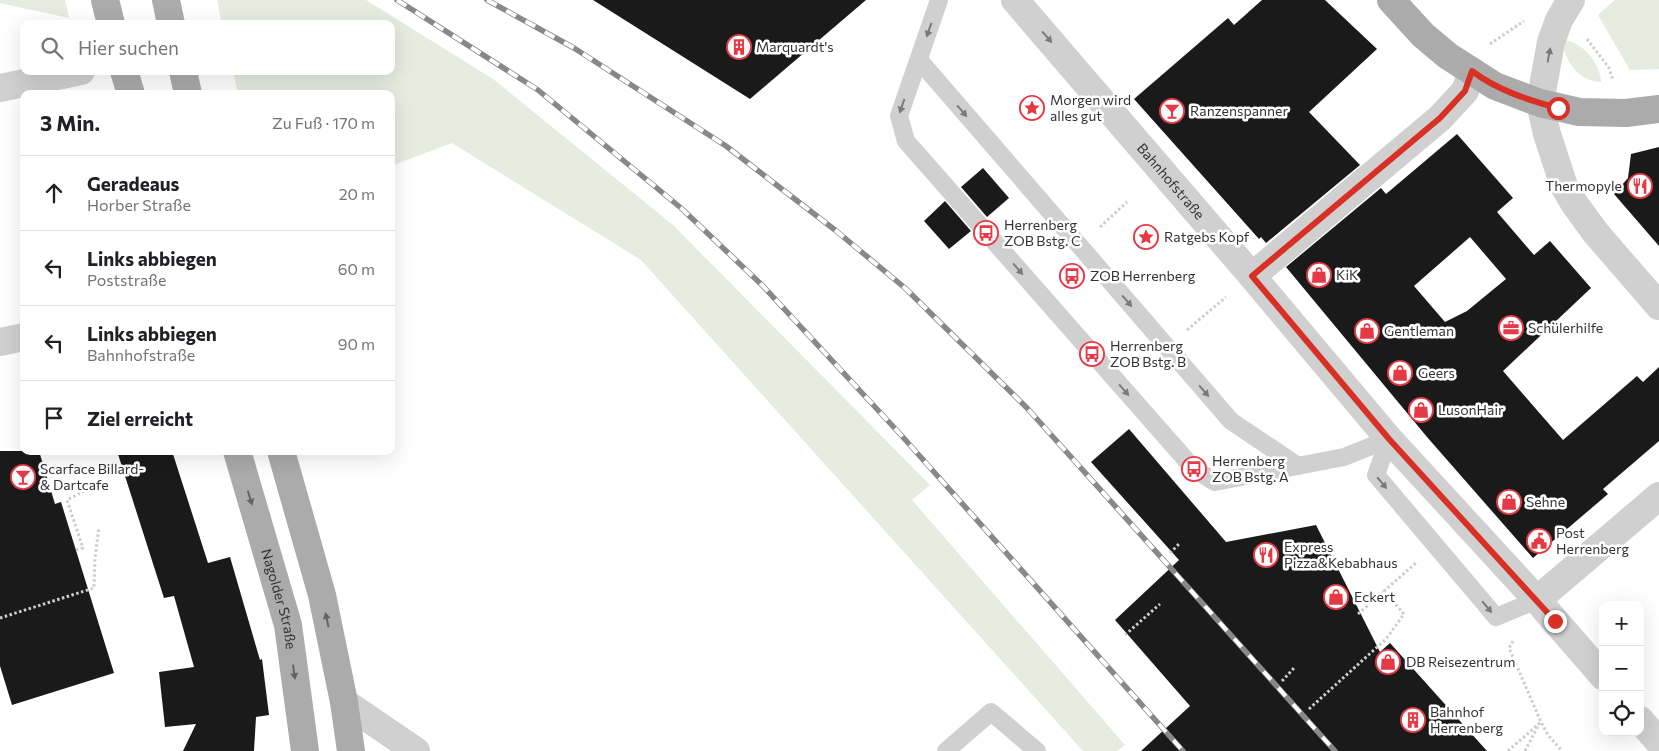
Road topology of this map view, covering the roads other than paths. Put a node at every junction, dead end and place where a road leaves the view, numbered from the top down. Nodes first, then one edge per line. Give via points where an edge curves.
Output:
1 (105, 0) edge
2 (166, 0) edge
3 (939, 0) edge
4 (1015, 0) edge
5 (1391, 0) edge
6 (1571, 0) edge
7 (110, 20) edge
8 (170, 20) edge
9 (919, 60) junction
10 (1472, 71) junction
11 (62, 75) edge
12 (125, 75) edge
13 (183, 75) edge
14 (0, 88) edge
15 (130, 90) edge
16 (187, 90) edge
17 (1540, 103) junction
18 (1659, 109) edge
19 (1252, 276) junction
20 (1659, 306) edge
21 (20, 338) edge
22 (0, 342) edge
23 (1389, 439) junction
24 (237, 455) edge
25 (282, 455) edge
26 (1298, 466) junction
27 (1659, 496) edge
28 (1537, 600) junction
29 (1599, 671) edge
30 (344, 702) junction
31 (1644, 725) edge
32 (1659, 742) edge
33 (305, 751) edge
34 (351, 751) edge
35 (416, 751) edge
36 (946, 751) edge
37 (1037, 751) edge

1 - 7 main road
2 - 8 main road
3 -> 9 lane
4 -> 19 street, Bahnhofstraße
5 - 10 main road via 1423,35
17 -> 6 street via 1551,42
9 -> 26 lane via 1231,421
9 -> 26 lane via 899,116 906,141 1194,469 1215,482
10 - 17 main road via 1495,86
10 - 19 street via 1465,91 1440,118
11 - 14 street
12 - 15 main road
13 - 16 main road
17 - 18 main road via 1578,112 1626,113
17 - 20 street via 1564,186 1595,232
19 - 23 street, Bahnhofstraße
21 - 22 street
23 - 26 lane via 1344,456
23 - 28 street, Bahnhofstraße
23 -> 28 lane via 1376,475 1496,617
24 -> 33 main road, Nagolder Straße via 288,625
30 -> 25 main road via 322,595
27 - 28 street
28 - 29 street, Bahnhofstraße
30 - 34 main road
30 - 35 street
31 - 32 street
36 - 37 lane via 991,712

